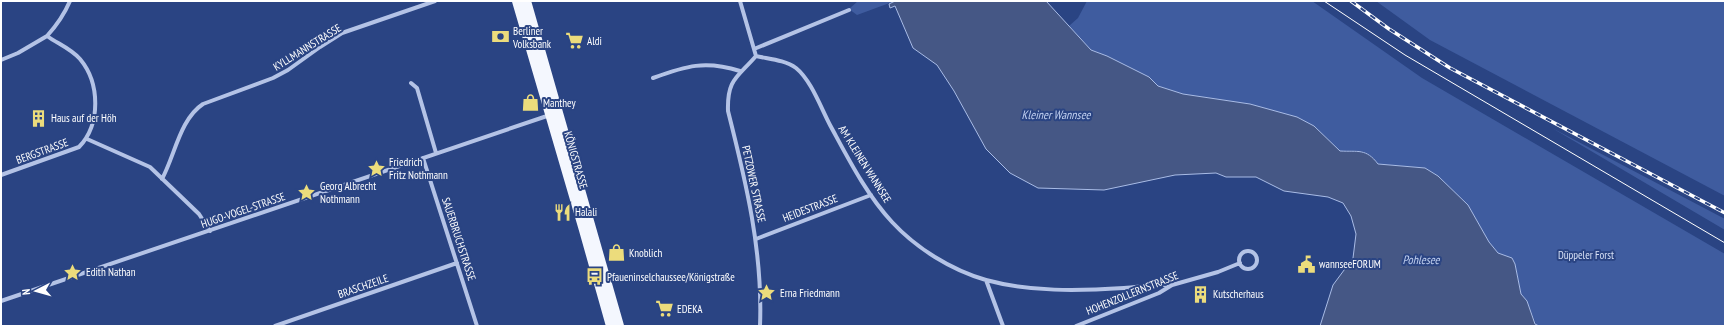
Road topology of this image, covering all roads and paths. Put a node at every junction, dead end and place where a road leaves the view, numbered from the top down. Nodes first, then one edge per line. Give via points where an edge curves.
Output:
1 (70, 1) edge
2 (435, 1) edge
3 (517, 1) edge
4 (526, 1) edge
5 (740, 1) edge
6 (849, 10) dead end
7 (47, 36) junction
8 (754, 49) junction
9 (756, 56) junction
10 (1, 60) edge
11 (740, 71) junction
12 (653, 78) dead end
13 (411, 83) dead end
14 (554, 114) junction
15 (87, 139) junction
16 (436, 153) junction
17 (423, 158) junction
18 (1, 175) edge
19 (162, 179) junction
20 (871, 195) junction
21 (210, 231) junction
22 (756, 239) junction
23 (457, 263) junction
24 (1240, 263) junction
25 (986, 280) junction
26 (1172, 285) junction
27 (1, 301) edge
28 (275, 326) edge
29 (477, 326) edge
30 (611, 326) edge
31 (620, 326) edge
32 (760, 326) edge
33 (1003, 326) edge
34 (1076, 326) edge

1 - 7 street via 66,11
2 - 19 street, KYLLMANNSTRASSE via 342,34 273,78 203,104 187,118
3 - 14 main road, KÖNIGSTRASSE
4 - 14 main road, KÖNIGSTRASSE
5 - 8 street
6 - 8 street
7 - 10 street
7 - 15 street via 67,47 80,59 90,74 96,106
8 - 9 street
9 - 11 street, PETZOWER STRASSE
9 - 20 street, AM KLEINEN WANNSEE via 796,68 807,80 848,158
11 - 12 street via 707,64 688,66
11 - 22 street, PETZOWER STRASSE via 730,87 728,111 748,192
13 - 16 street via 417,88
14 - 16 street, HUGO-VOGEL-STRASSE
14 - 30 main road, KÖNIGSTRASSE
14 - 31 main road, KÖNIGSTRASSE
15 - 18 street, BERGSTRASSE via 79,147
15 - 19 street via 150,168
16 - 17 street, HUGO-VOGEL-STRASSE
17 - 21 street, HUGO-VOGEL-STRASSE
17 - 23 street, SAUERBRUCHSTRASSE
19 - 21 street via 199,214
20 - 22 street, HEIDESTRASSE
20 - 25 street, AM KLEINEN WANNSEE via 891,222 912,240 958,270
21 - 27 street, HUGO-VOGEL-STRASSE
22 - 32 street, PETZOWER STRASSE
23 - 28 street, BRASCHZEILE
23 - 29 street, SAUERBRUCHSTRASSE
24 - 24 street, HOHENZOLLERNSTRASSE via 1247,269 1253,268 1257,258 1251,252 1245,252 1241,255
24 - 26 street, HOHENZOLLERNSTRASSE
25 - 26 street, AM KLEINEN WANNSEE via 1054,290
25 - 33 street
26 - 34 street, HOHENZOLLERNSTRASSE via 1159,293

